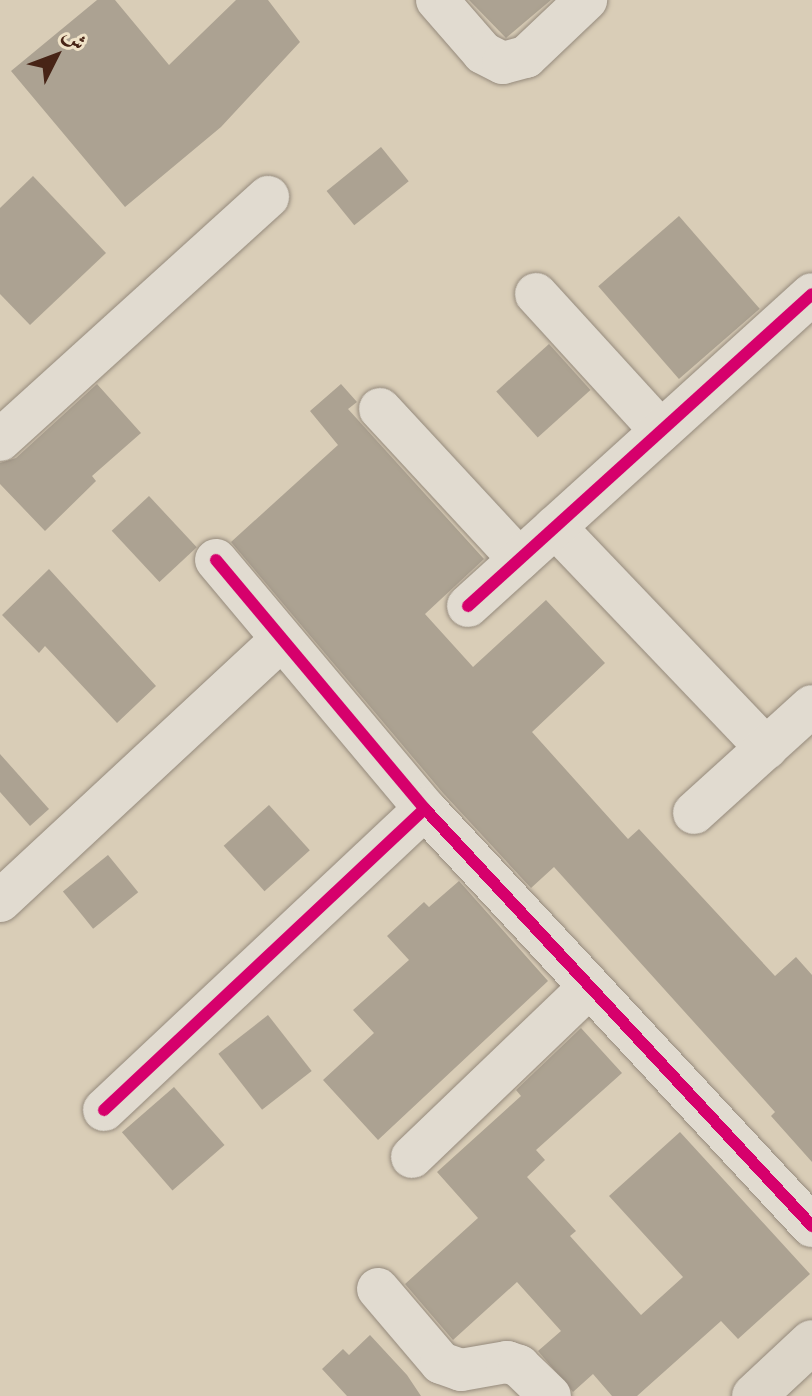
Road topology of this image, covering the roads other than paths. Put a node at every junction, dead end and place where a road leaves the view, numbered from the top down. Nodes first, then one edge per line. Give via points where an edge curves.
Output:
1 (437, 0) edge
2 (586, 0) edge
3 (268, 197) dead end
4 (536, 294) dead end
5 (812, 294) edge
6 (380, 409) dead end
7 (661, 431) junction
8 (0, 440) edge
9 (555, 527) junction
10 (519, 559) junction
11 (216, 560) dead end
12 (468, 606) dead end
13 (281, 640) junction
14 (812, 706) edge
15 (766, 748) junction
16 (425, 809) junction
17 (694, 813) dead end
18 (0, 901) edge
19 (588, 988) junction
20 (104, 1110) dead end
21 (412, 1157) dead end
22 (812, 1226) edge
23 (378, 1289) dead end
24 (812, 1342) edge
25 (550, 1396) edge
26 (754, 1396) edge

1 - 2 street via 483,53 503,63 526,57
3 - 8 street
4 - 7 street
5 - 7 street
6 - 10 street
7 - 9 street
9 - 10 street
9 - 15 street
10 - 12 street
11 - 13 street
13 - 16 street
13 - 18 street
14 - 15 street
15 - 17 street
16 - 19 street
16 - 20 street
19 - 21 street
19 - 22 street
23 - 25 street via 441,1363 461,1370 507,1362
24 - 26 main road

